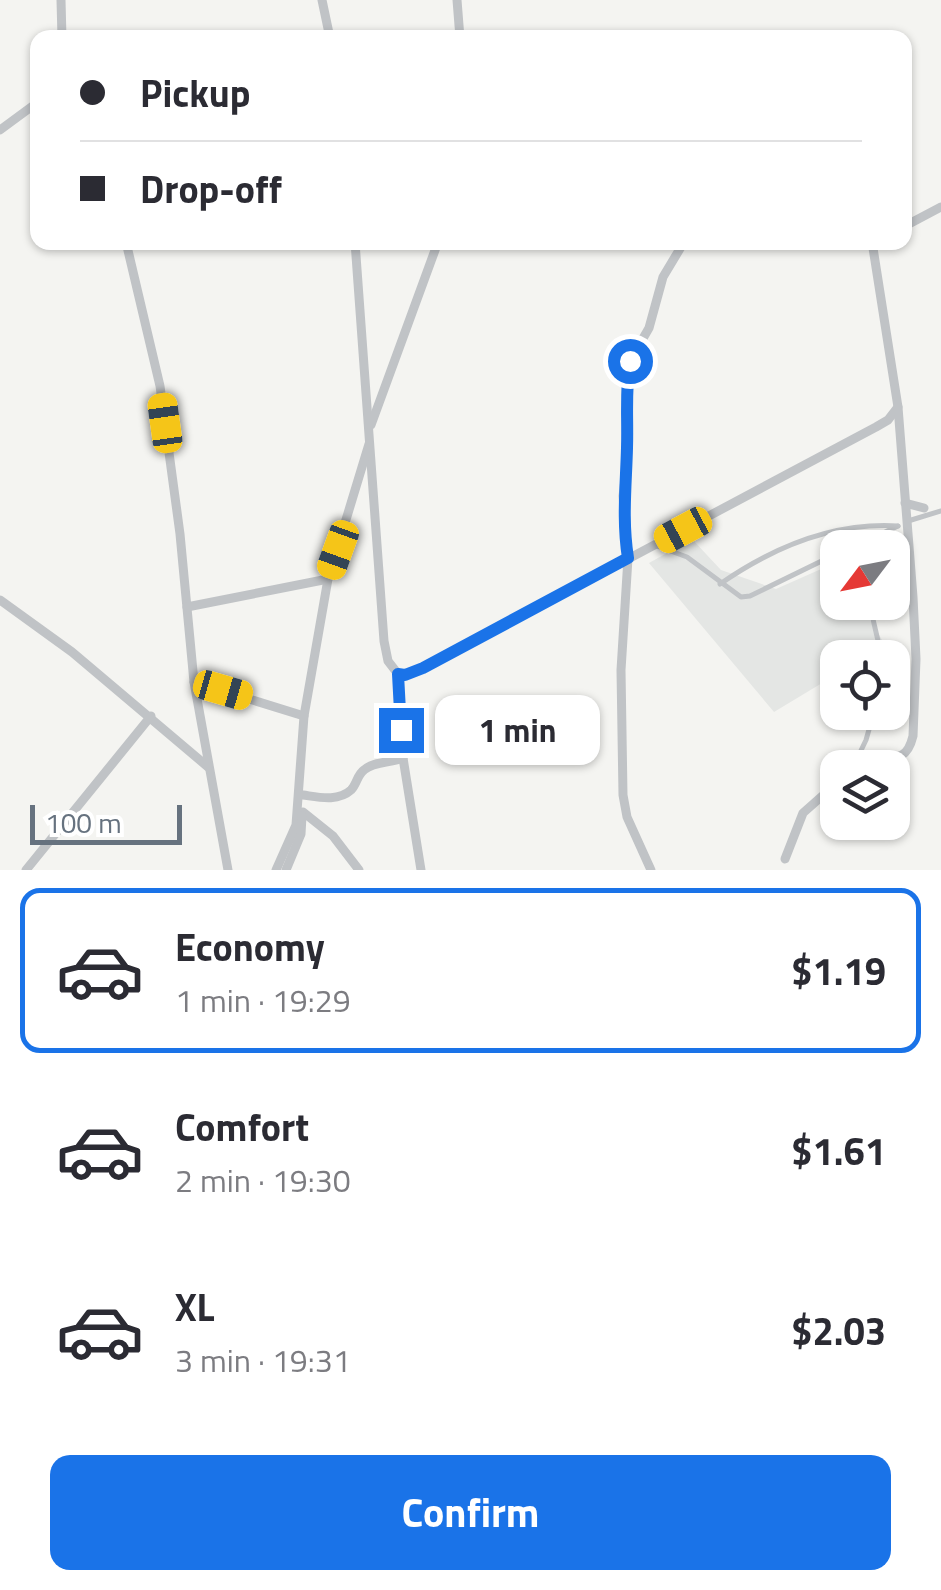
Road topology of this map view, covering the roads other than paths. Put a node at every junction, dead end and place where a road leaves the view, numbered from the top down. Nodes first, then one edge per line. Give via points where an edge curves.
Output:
1 (60, 0) edge
2 (322, 0) edge
3 (457, 0) edge
4 (62, 30) edge
5 (328, 30) edge
6 (459, 30) edge
7 (30, 108) edge
8 (0, 130) edge
9 (941, 207) edge
10 (912, 222) edge
11 (128, 250) edge
12 (357, 250) edge
13 (435, 250) edge
14 (679, 250) edge
15 (873, 250) edge
16 (898, 407) junction
17 (370, 427) junction
18 (876, 427) junction
19 (899, 432) junction
20 (370, 441) junction
21 (905, 503) junction
22 (924, 508) dead end
23 (941, 511) edge
24 (899, 526) junction
25 (890, 530) edge
26 (897, 530) edge
27 (654, 545) junction
28 (628, 558) junction
29 (820, 562) edge
30 (328, 579) junction
31 (720, 584) junction
32 (0, 600) edge
33 (187, 607) junction
34 (398, 674) junction
35 (194, 682) junction
36 (151, 716) junction
37 (304, 716) junction
38 (906, 750) edge
39 (403, 758) junction
40 (208, 767) junction
41 (300, 773) junction
42 (303, 795) junction
43 (820, 798) edge
44 (302, 812) junction
45 (785, 859) dead end
46 (26, 870) edge
47 (228, 870) edge
48 (276, 870) edge
49 (286, 870) edge
50 (360, 870) edge
51 (421, 870) edge
52 (650, 870) edge

1 - 4 street
2 - 5 street
3 - 6 street
7 - 8 street
9 - 10 street
11 - 33 street via 160,386
12 - 17 street
13 - 17 street
14 - 28 street via 628,373
15 - 16 street
16 - 18 street
16 - 19 street
17 - 20 street
18 - 19 street
18 - 27 street
19 - 21 street
20 - 30 street
20 - 34 street via 384,641
21 - 22 street
21 - 24 street
23 - 24 lane
24 - 25 lane
24 - 26 lane
24 - 31 lane via 854,526 800,542
24 - 38 street via 916,659 914,736
27 - 28 street
27 - 31 lane via 677,551
28 - 34 street via 423,668
28 - 52 street via 622,795
29 - 31 lane via 750,596
30 - 33 street
30 - 37 street
32 - 36 street
33 - 35 street
34 - 39 street
35 - 37 street
35 - 40 street
36 - 40 street
36 - 46 street
37 - 41 street
39 - 42 street via 369,766 342,795
39 - 51 street
40 - 47 street
41 - 42 street
41 - 48 street via 296,824
42 - 44 street
43 - 45 street via 803,814
44 - 49 street
44 - 50 street

